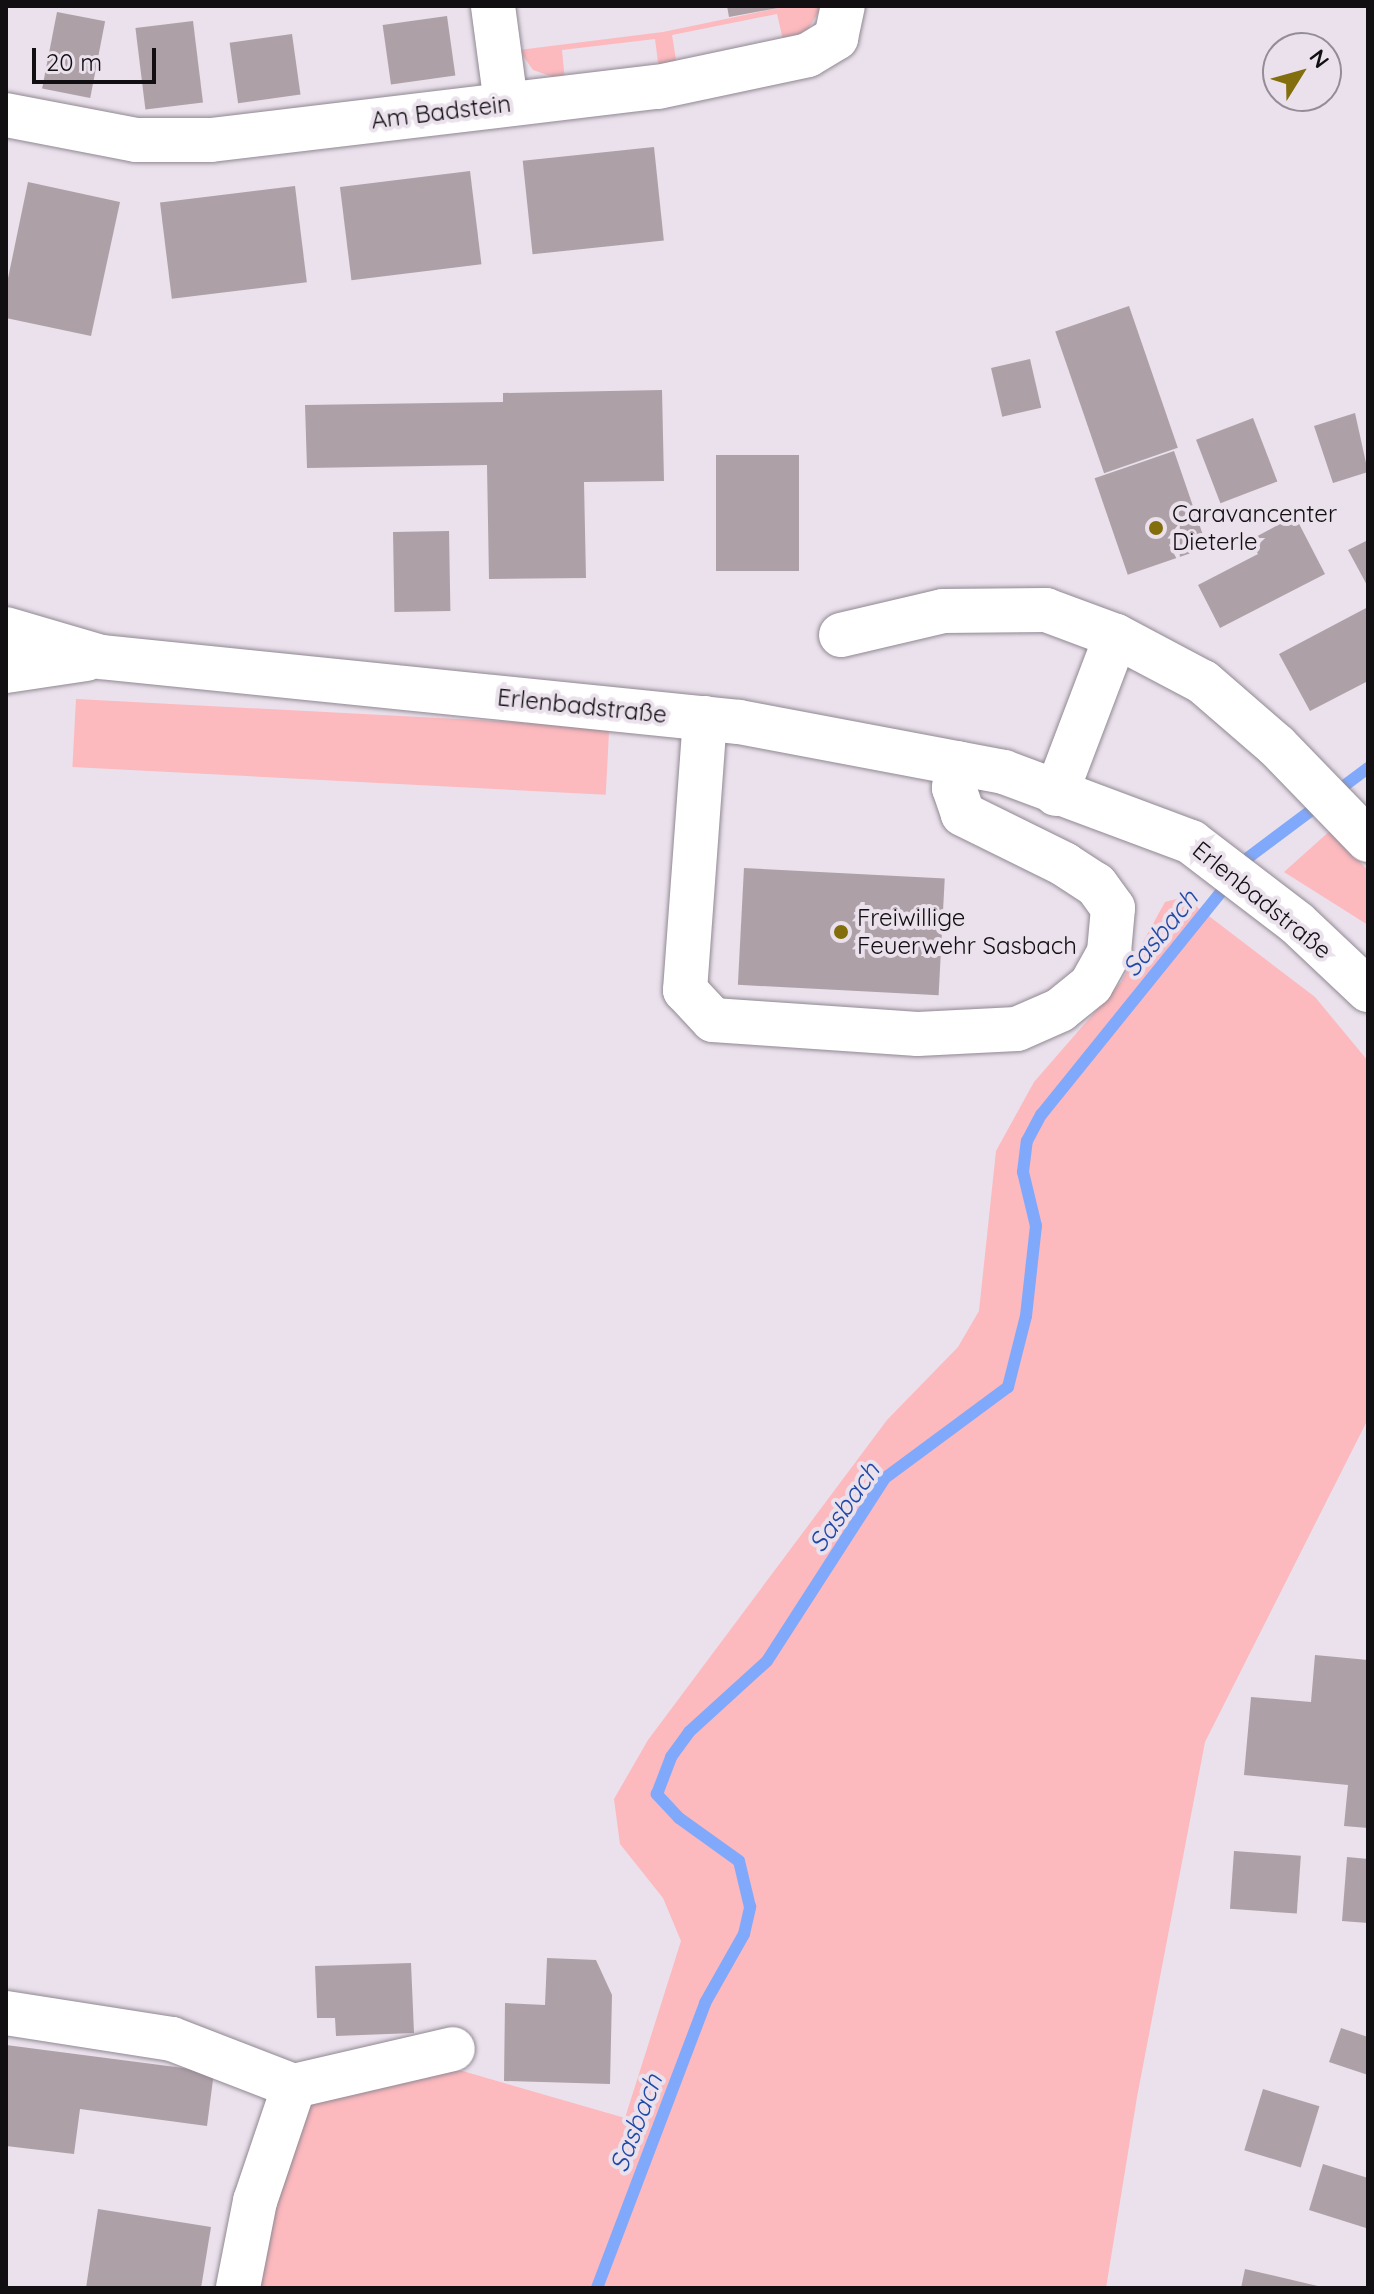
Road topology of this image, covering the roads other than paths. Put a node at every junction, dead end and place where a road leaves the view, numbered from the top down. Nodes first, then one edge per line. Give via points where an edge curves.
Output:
1 (493, 6) edge
2 (843, 6) edge
3 (506, 104) junction
4 (6, 115) edge
5 (6, 629) edge
6 (841, 635) dead end
7 (1116, 636) junction
8 (101, 657) junction
9 (6, 671) edge
10 (705, 718) junction
11 (958, 763) junction
12 (1056, 794) junction
13 (1368, 840) edge
14 (1368, 990) edge
15 (6, 2013) edge
16 (453, 2049) dead end
17 (294, 2086) junction
18 (238, 2288) edge

1 - 3 street
2 - 3 street, Am Badstein via 836,38 808,55 658,87
3 - 4 street, Am Badstein via 176,142
5 - 8 street, Erlenbadstraße
6 - 7 street via 943,611 1046,610
7 - 12 street
7 - 13 street via 1203,682
8 - 9 street, Erlenbadstraße
8 - 10 street, Erlenbadstraße
10 - 11 street, Erlenbadstraße
10 - 11 street via 685,990 713,1020 918,1034 1017,1029 1060,1010 1091,985 1109,952 1113,908 1096,885 1064,864 963,814 954,788
11 - 12 street, Erlenbadstraße via 1004,772
12 - 14 street, Erlenbadstraße via 1191,842 1254,887
15 - 17 street via 172,2039
16 - 17 street
17 - 18 street via 255,2201

